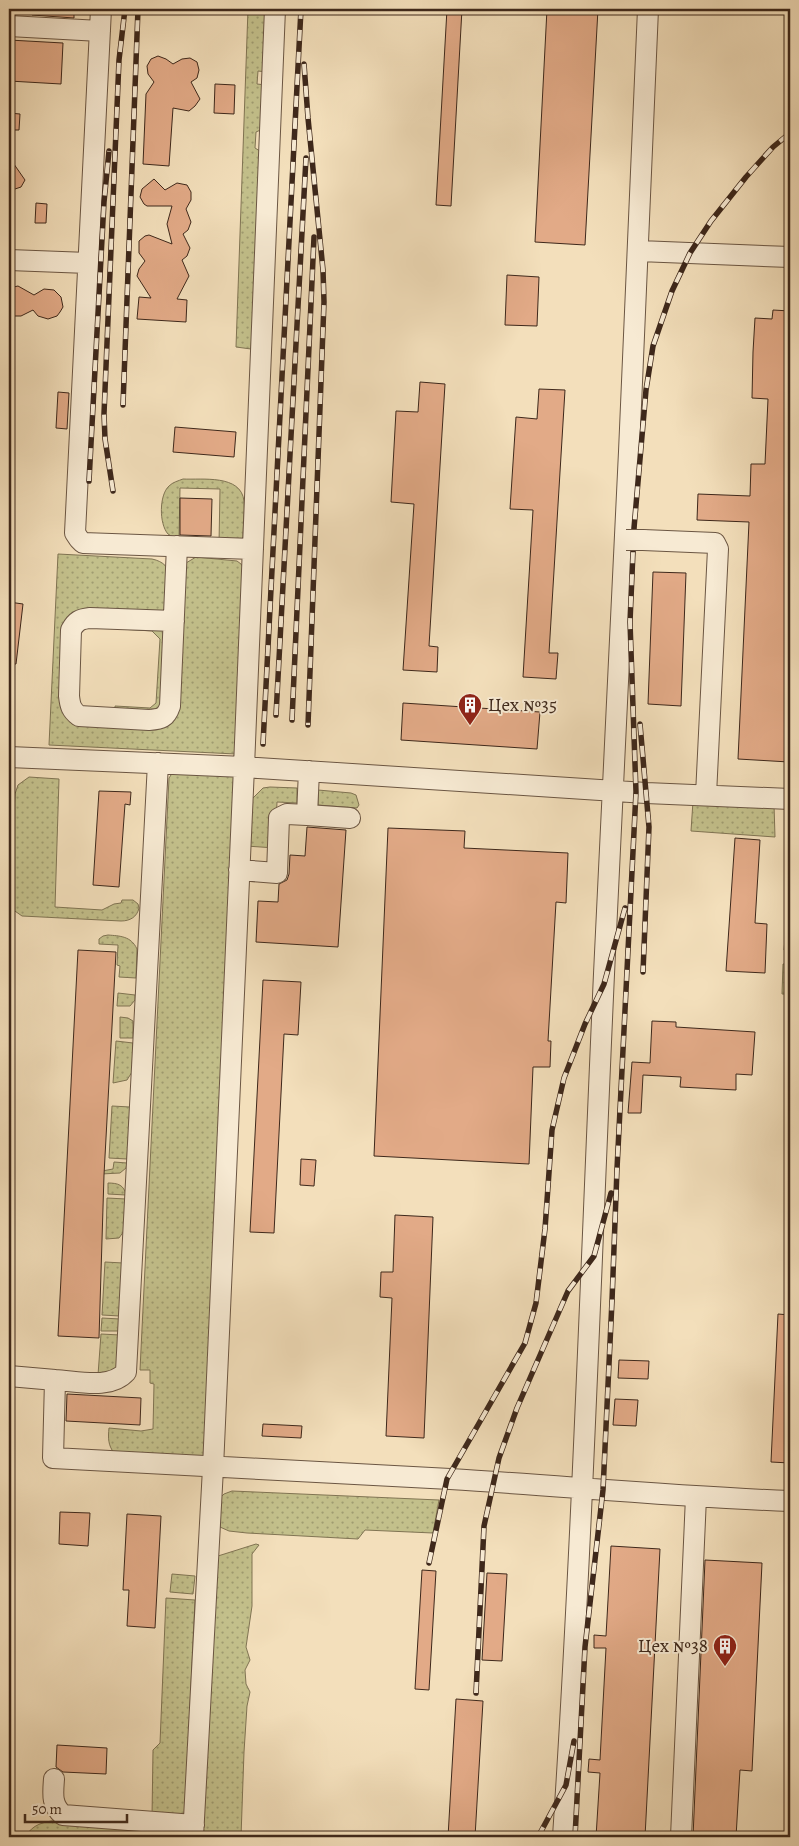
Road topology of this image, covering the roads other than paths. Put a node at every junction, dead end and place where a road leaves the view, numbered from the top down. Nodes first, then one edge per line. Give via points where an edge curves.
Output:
1 (101, 9) edge
2 (275, 9) edge
3 (648, 9) edge
4 (9, 26) edge
5 (100, 30) junction
6 (639, 251) junction
7 (790, 257) edge
8 (9, 260) edge
9 (88, 263) junction
10 (631, 540) junction
11 (177, 546) junction
12 (253, 549) junction
13 (174, 621) junction
14 (9, 757) edge
15 (158, 763) junction
16 (244, 767) junction
17 (308, 771) junction
18 (612, 790) junction
19 (706, 795) junction
20 (790, 799) edge
21 (307, 815) junction
22 (350, 818) dead end
23 (239, 870) junction
24 (9, 1376) edge
25 (55, 1380) junction
26 (213, 1468) junction
27 (582, 1488) junction
28 (696, 1498) junction
29 (790, 1502) edge
30 (54, 1779) dead end
31 (194, 1831) edge
32 (563, 1837) edge
33 (681, 1837) edge

1 - 5 lane
2 - 12 lane
3 - 6 lane
4 - 5 lane
5 - 9 lane
6 - 7 lane
6 - 10 lane
8 - 9 lane
9 - 11 lane via 75,533 84,543
10 - 18 lane
10 - 19 lane via 714,543 718,549
11 - 12 lane
11 - 13 lane
12 - 16 lane
13 - 13 lane via 168,714 161,719 149,720 79,716 74,713 69,696 74,624 90,618
14 - 15 lane
15 - 16 lane
15 - 25 lane via 126,1372 120,1380 105,1382
16 - 17 lane
16 - 23 lane
17 - 18 lane
17 - 21 lane
18 - 19 lane
18 - 27 lane
19 - 20 lane
21 - 22 lane
21 - 23 lane via 287,814 279,818 277,873
23 - 26 lane
24 - 25 lane
25 - 26 lane via 53,1458
26 - 27 lane
26 - 31 lane
27 - 28 lane
27 - 32 lane
28 - 29 lane
28 - 33 lane
30 - 31 lane via 53,1800 57,1810 63,1814

